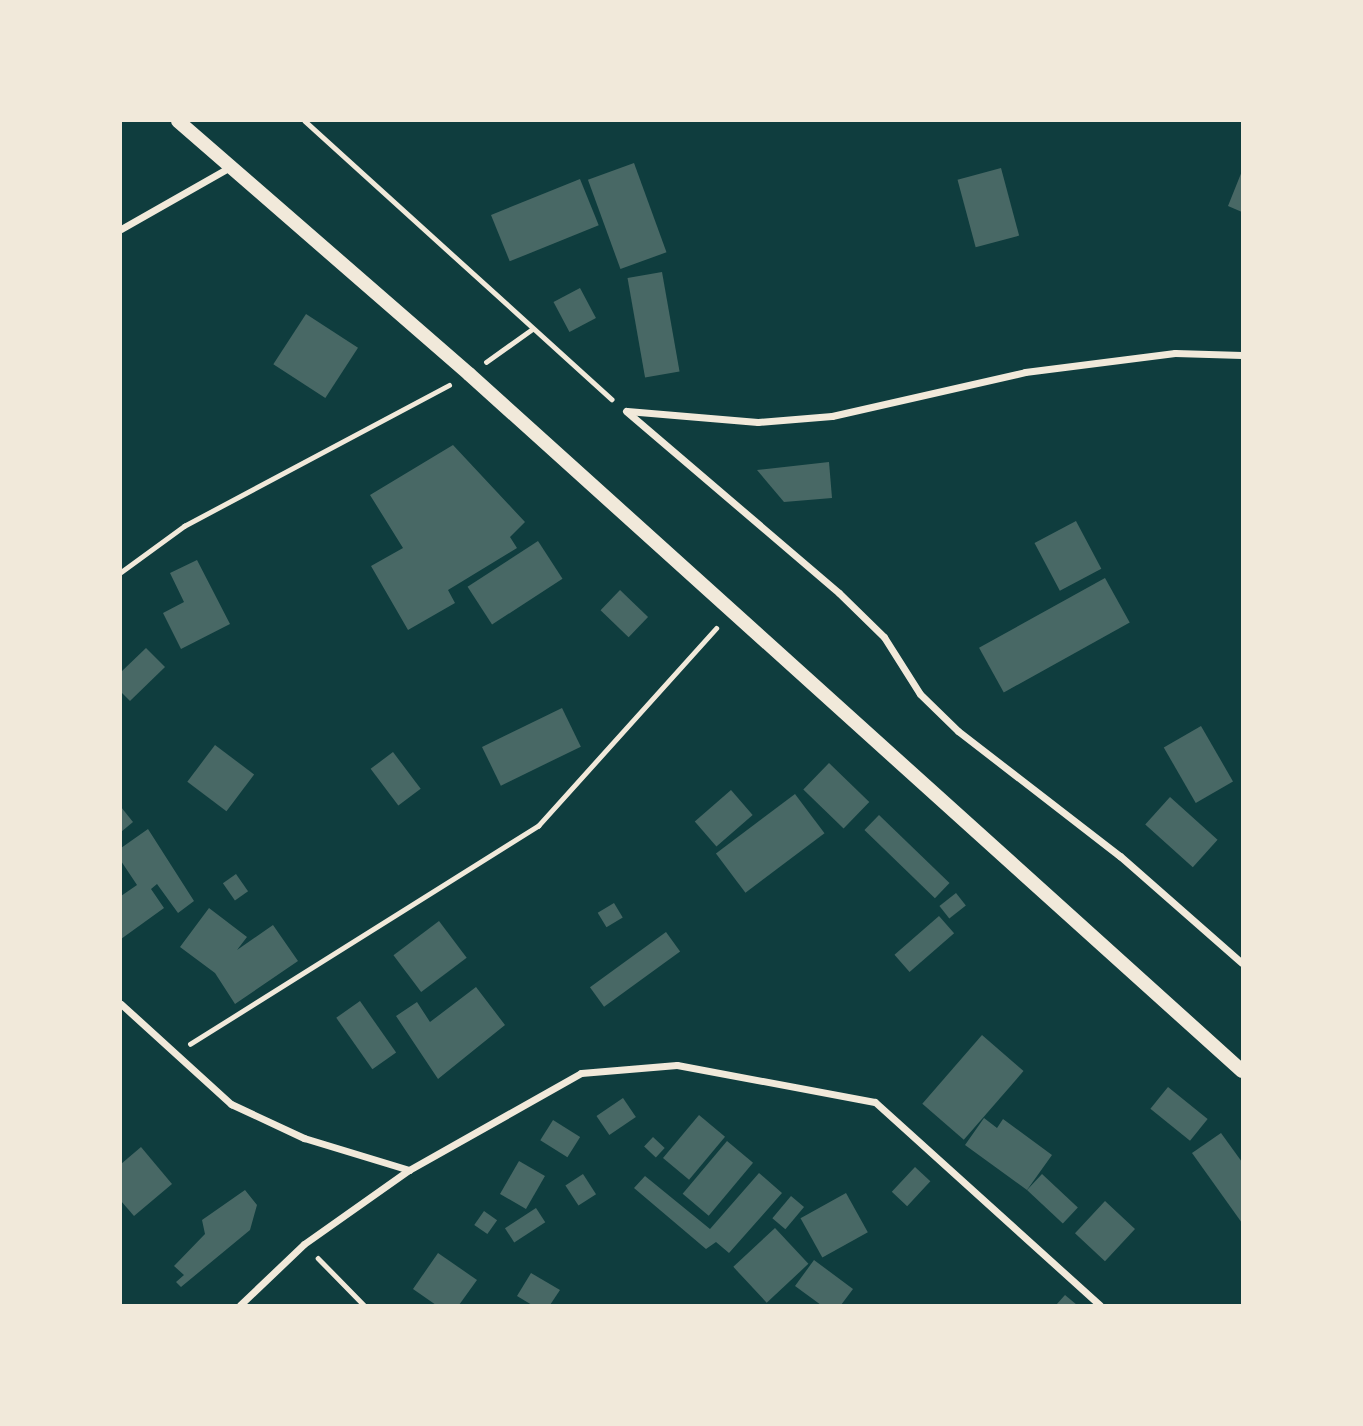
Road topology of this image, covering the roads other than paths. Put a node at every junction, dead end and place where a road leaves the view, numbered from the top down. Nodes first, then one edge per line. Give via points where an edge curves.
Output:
1 (178, 121) edge
2 (231, 166) junction
3 (121, 229) edge
4 (1242, 355) edge
5 (1242, 963) edge
6 (121, 1004) edge
7 (1242, 1071) edge
8 (409, 1170) junction
9 (240, 1305) edge
10 (1100, 1305) edge

1 - 2 main road
2 - 3 street
2 - 7 main road via 469,374
4 - 5 street via 1175,353 1025,372 832,416 758,422 626,411 839,593 884,637 920,694 958,731 1120,856
6 - 8 street via 231,1104 304,1138
8 - 9 street via 304,1244
8 - 10 street via 581,1073 677,1066 875,1102

